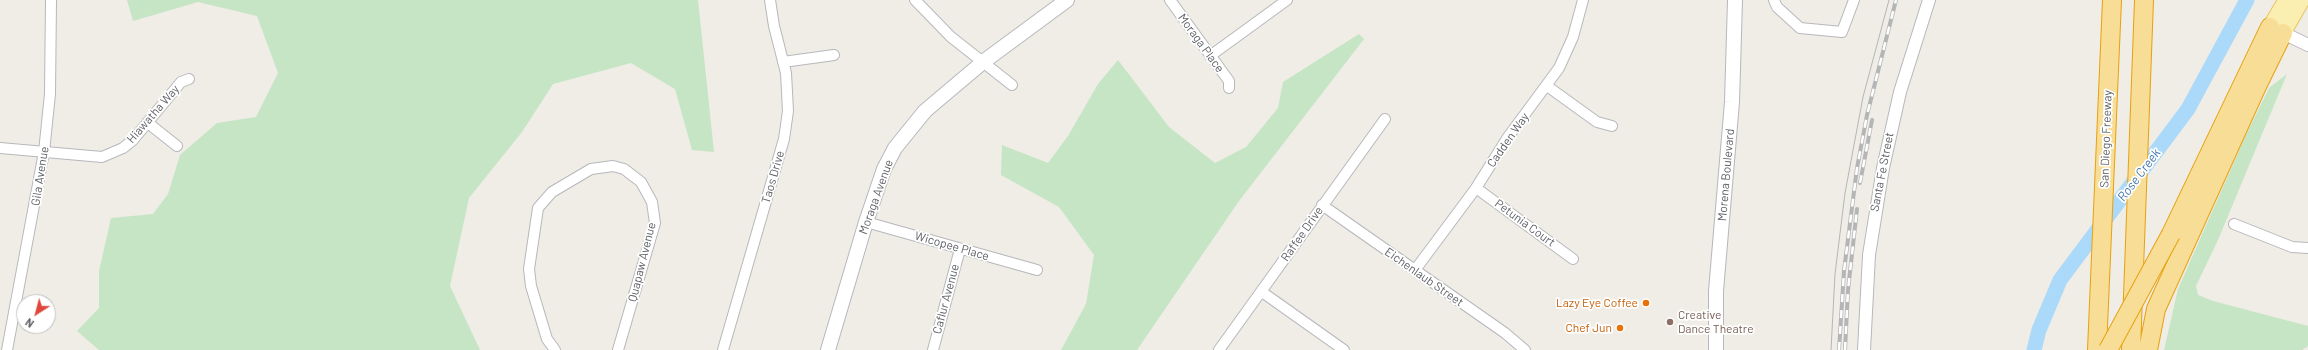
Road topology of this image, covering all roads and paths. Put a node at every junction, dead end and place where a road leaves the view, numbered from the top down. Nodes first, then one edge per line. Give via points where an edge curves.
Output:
1 (51, 0) edge
2 (770, 0) edge
3 (916, 0) edge
4 (1170, 0) edge
5 (1287, 0) edge
6 (1583, 0) edge
7 (1734, 0) edge
8 (1774, 0) edge
9 (1854, 0) edge
10 (1929, 0) edge
11 (2112, 0) edge
12 (2144, 0) edge
13 (2286, 0) edge
14 (2302, 0) edge
15 (1058, 3) edge
16 (2277, 30) junction
17 (2308, 45) edge
18 (834, 55) dead end
19 (1210, 56) junction
20 (783, 62) junction
21 (984, 62) junction
22 (189, 79) dead end
23 (1012, 85) dead end
24 (1547, 86) junction
25 (1229, 88) dead end
26 (1385, 119) dead end
27 (148, 123) junction
28 (1612, 126) dead end
29 (177, 146) dead end
30 (0, 148) edge
31 (44, 152) junction
32 (1476, 188) junction
33 (1322, 205) junction
34 (866, 222) junction
35 (2234, 224) dead end
36 (2308, 248) edge
37 (960, 249) junction
38 (1573, 258) dead end
39 (1037, 270) dead end
40 (1415, 270) junction
41 (1262, 292) junction
42 (7, 350) edge
43 (555, 350) edge
44 (618, 350) edge
45 (723, 350) edge
46 (828, 350) edge
47 (932, 350) edge
48 (1220, 350) edge
49 (1344, 350) edge
50 (1525, 350) edge
51 (1716, 350) edge
52 (1864, 350) edge
53 (2096, 350) edge
54 (2108, 350) edge
55 (2131, 350) edge
56 (2148, 350) edge

1 - 31 street, Gila Avenue via 50,94
2 - 20 street, Taos Drive
3 - 21 street via 951,37
4 - 19 street, Moraga Place
5 - 19 street
6 - 24 street, Cadden Way via 1574,37
7 - 51 main road, Morena Boulevard via 1732,102 1716,290
8 - 9 street via 1777,7 1800,28 1842,32
10 - 52 street, Santa Fe Street via 1900,92 1880,182 1869,255
11 - 53 highway, San Diego Freeway
12 - 55 highway
13 - 16 main road
14 - 16 main road
15 - 21 main road, Moraga Avenue
16 - 17 street
16 - 54 highway, bridge
16 - 56 highway via 2257,86 2156,309
18 - 20 street
19 - 25 street, Moraga Place via 1229,81
20 - 45 street, Taos Drive via 788,111 784,139
21 - 23 street
21 - 34 main road, Moraga Avenue via 925,111 908,130 884,170
22 - 27 street, Hiawatha Way via 181,82
24 - 28 street via 1597,122
24 - 32 street, Cadden Way via 1508,137
26 - 33 street, Raffee Drive
27 - 29 street
27 - 31 street, Hiawatha Way via 123,148 102,157
30 - 31 street, Hiawatha Way
31 - 42 street, Gila Avenue
32 - 38 street, Petunia Court
32 - 40 street, Cadden Way
33 - 40 street, Eichenlaub Street
33 - 41 street, Raffee Drive
34 - 37 street, Wicopee Place
34 - 46 main road, Moraga Avenue
35 - 36 street via 2292,247
37 - 39 street, Wicopee Place
37 - 47 street, Caflur Avenue
40 - 50 street, Eichenlaub Street
41 - 48 street, Raffee Drive
41 - 49 street
43 - 44 street, Quapaw Avenue via 547,339 531,286 529,269 538,208 552,192 591,169 613,166 624,169 641,182 652,202 655,223

